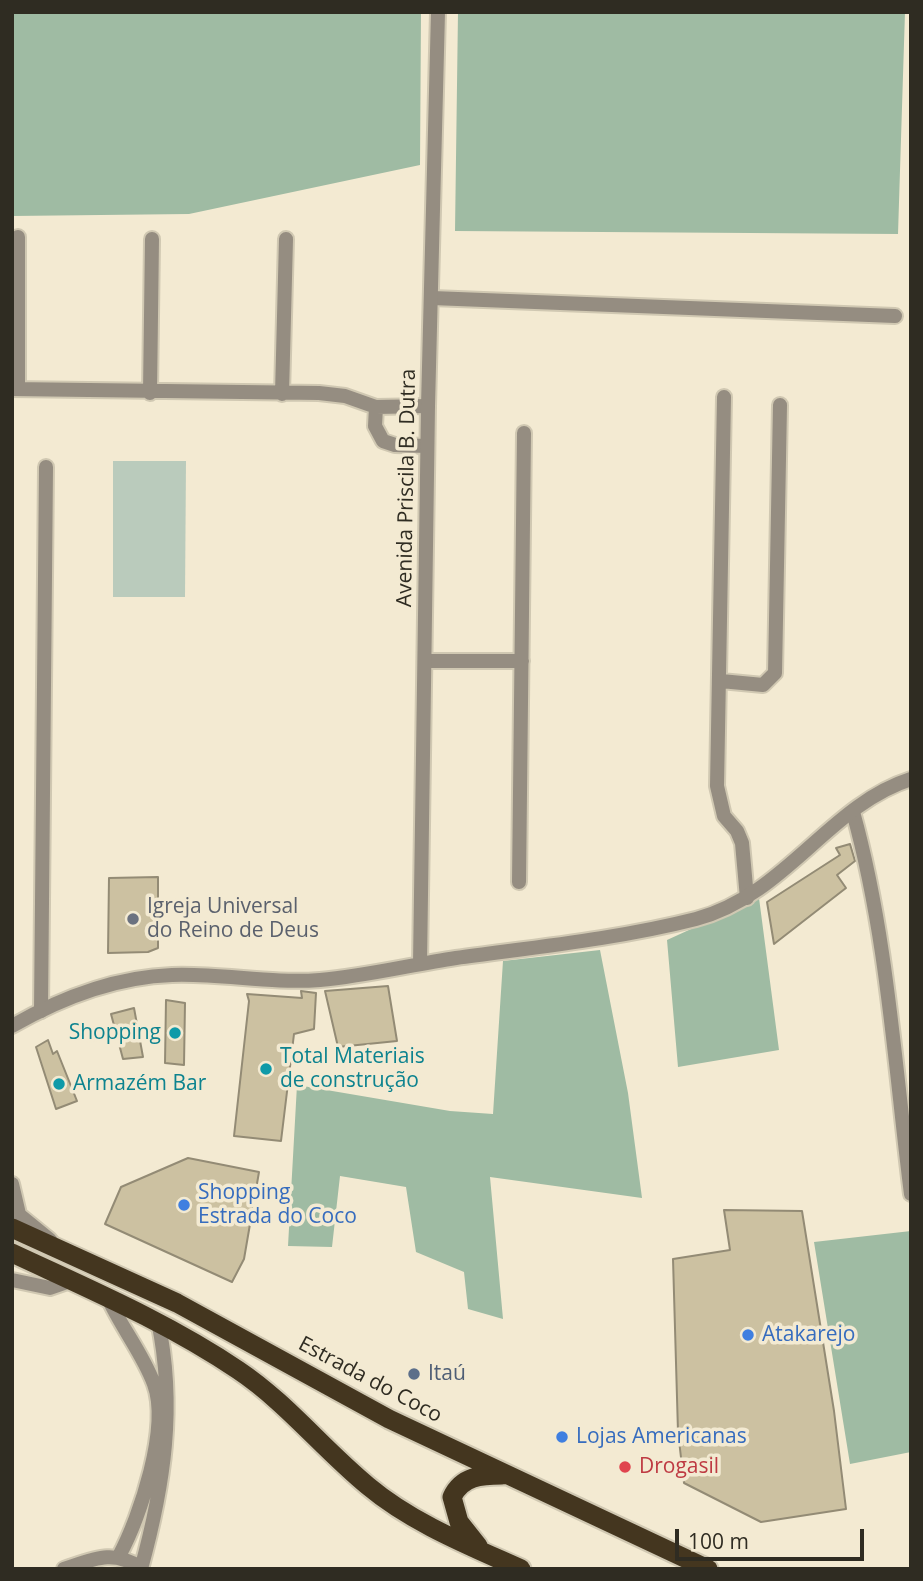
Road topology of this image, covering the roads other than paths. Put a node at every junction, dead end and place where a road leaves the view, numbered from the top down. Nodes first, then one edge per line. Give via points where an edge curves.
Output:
1 (439, 12) edge
2 (18, 237) dead end
3 (152, 239) dead end
4 (286, 239) dead end
5 (432, 298) junction
6 (895, 317) dead end
7 (15, 389) edge
8 (150, 393) junction
9 (282, 394) junction
10 (724, 397) dead end
11 (780, 405) dead end
12 (428, 406) junction
13 (376, 407) junction
14 (524, 433) dead end
15 (427, 446) junction
16 (46, 467) dead end
17 (425, 661) junction
18 (522, 661) junction
19 (721, 681) junction
20 (911, 779) edge
21 (853, 812) junction
22 (519, 882) dead end
23 (747, 898) junction
24 (420, 964) junction
25 (41, 1011) junction
26 (12, 1026) edge
27 (12, 1184) edge
28 (911, 1194) edge
29 (15, 1217) edge
30 (12, 1253) edge
31 (12, 1279) edge
32 (73, 1280) junction
33 (108, 1297) junction
34 (158, 1321) junction
35 (163, 1413) junction
36 (155, 1473) junction
37 (507, 1475) junction
38 (483, 1552) junction
39 (120, 1556) junction
40 (141, 1568) edge
41 (64, 1569) edge
42 (522, 1569) edge
43 (708, 1569) edge

1 - 5 street, Avenida Priscila B. Dutra
2 - 7 street
3 - 8 street
4 - 9 street
5 - 6 street
5 - 12 street, Avenida Priscila B. Dutra
7 - 8 street
8 - 9 street
9 - 13 street via 345,396
10 - 19 street
11 - 19 street via 775,673 763,685
12 - 13 street
12 - 15 street, Avenida Priscila B. Dutra
13 - 15 street via 375,426 383,441
14 - 18 street
15 - 17 street, Avenida Priscila B. Dutra
16 - 25 street
17 - 18 street
17 - 24 street, Avenida Priscila B. Dutra
18 - 22 street
19 - 23 street via 717,786 724,816 741,843
20 - 21 street via 880,791
21 - 23 street
21 - 28 street via 875,920
23 - 24 street via 700,918 635,932
24 - 25 street via 317,981 174,975 129,980
25 - 26 street
27 - 29 street
29 - 37 highway, Estrada do Coco via 64,1252 177,1303 390,1419
30 - 32 highway
31 - 32 street via 50,1288
32 - 33 highway
33 - 34 highway
33 - 35 street via 155,1385
34 - 35 street via 167,1372
34 - 38 highway via 239,1370 398,1508
35 - 36 street
36 - 39 street
36 - 40 street via 153,1527
37 - 38 highway via 466,1479 452,1497 459,1522
37 - 43 highway, Estrada do Coco
38 - 42 highway
39 - 40 street
39 - 41 street

